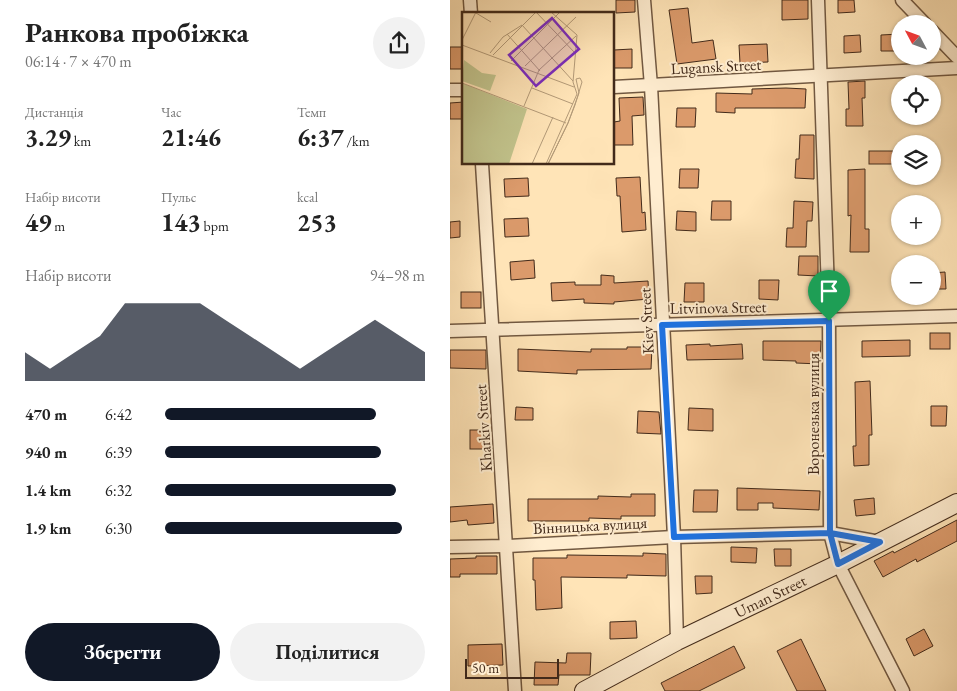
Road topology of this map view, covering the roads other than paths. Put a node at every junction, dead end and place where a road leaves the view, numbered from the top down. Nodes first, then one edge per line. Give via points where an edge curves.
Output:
1 (644, 0) edge
2 (818, 0) edge
3 (902, 0) edge
4 (916, 15) edge
5 (941, 40) edge
6 (957, 56) edge
7 (957, 68) edge
8 (821, 76) junction
9 (651, 86) junction
10 (615, 87) edge
11 (482, 165) edge
12 (957, 316) edge
13 (829, 321) junction
14 (662, 325) junction
15 (493, 330) junction
16 (450, 331) edge
17 (957, 503) edge
18 (830, 533) junction
19 (674, 537) junction
20 (880, 542) junction
21 (506, 546) junction
22 (450, 547) edge
23 (838, 564) junction
24 (677, 641) junction
25 (515, 691) edge
26 (584, 691) edge
27 (904, 691) edge

1 - 9 street, Kiev Street
2 - 8 street, Воронезька вулиця
3 - 4 street
5 - 6 street
7 - 8 street, Lugansk Street
8 - 9 street, Lugansk Street
8 - 13 street, Воронезька вулиця
9 - 10 street, Lugansk Street
9 - 14 street, Kiev Street
11 - 15 street, Kharkiv Street
12 - 13 street, Litvinova Street
13 - 14 street, Litvinova Street
13 - 18 street, Воронезька вулиця
14 - 15 street, Litvinova Street
14 - 19 street, Kiev Street
15 - 16 street, Litvinova Street
15 - 21 street, Kharkiv Street
17 - 20 street, Uman Street
18 - 19 street, Вінницька вулиця
18 - 20 street, Вінницька вулиця
18 - 23 street, Воронезька вулиця
19 - 21 street, Вінницька вулиця
19 - 24 street, Kiev Street
20 - 23 street, Uman Street
21 - 22 street, Вінницька вулиця
21 - 25 street, Kharkiv Street
23 - 24 street, Uman Street
23 - 27 street, Воронезька вулиця
24 - 26 street, Uman Street

